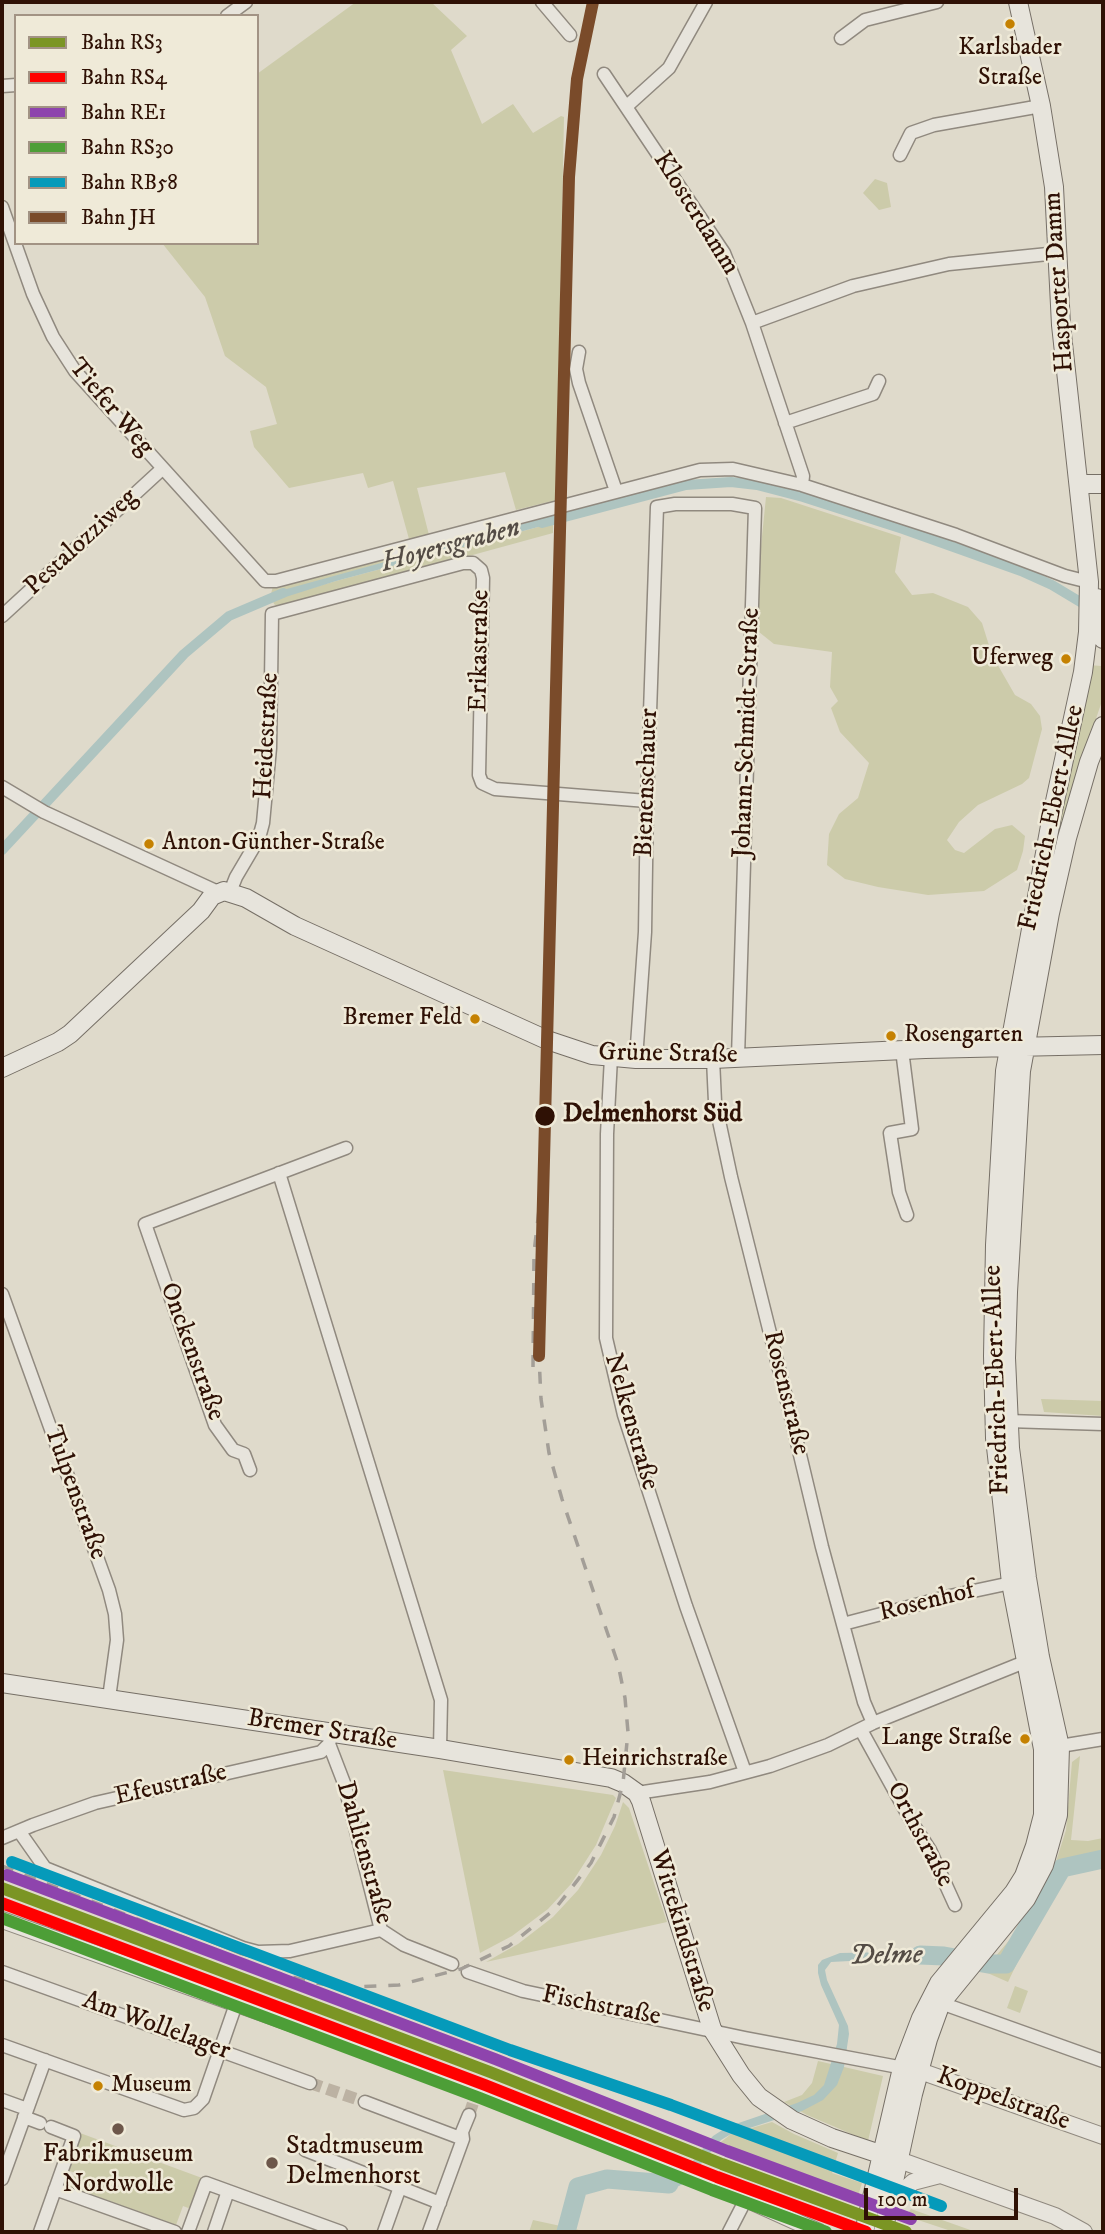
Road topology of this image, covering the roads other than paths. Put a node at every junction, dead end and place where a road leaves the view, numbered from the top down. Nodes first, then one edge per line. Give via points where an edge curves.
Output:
1 (246, 2) edge
2 (542, 2) edge
3 (706, 2) edge
4 (937, 2) edge
5 (1018, 2) edge
6 (230, 14) edge
7 (570, 35) dead end
8 (841, 38) dead end
9 (604, 74) dead end
10 (627, 106) junction
11 (1041, 106) junction
12 (900, 155) dead end
13 (2, 207) edge
14 (14, 241) edge
15 (16, 245) edge
16 (1058, 254) junction
17 (752, 323) junction
18 (579, 352) dead end
19 (879, 381) dead end
20 (785, 423) junction
21 (162, 469) junction
22 (1079, 484) junction
23 (1103, 484) edge
24 (802, 485) junction
25 (616, 491) junction
26 (657, 507) joint
27 (1092, 597) junction
28 (272, 614) joint
29 (2, 616) edge
30 (1103, 639) edge
31 (1103, 726) edge
32 (1103, 754) edge
33 (2, 787) edge
34 (1077, 798) junction
35 (647, 802) junction
36 (224, 892) junction
37 (1103, 1045) edge
38 (1018, 1046) junction
39 (902, 1050) junction
40 (611, 1057) junction
41 (738, 1057) junction
42 (636, 1059) junction
43 (713, 1059) junction
44 (2, 1068) edge
45 (346, 1148) dead end
46 (279, 1173) junction
47 (907, 1215) dead end
48 (2, 1294) edge
49 (1008, 1421) junction
50 (1103, 1424) edge
51 (250, 1470) dead end
52 (1011, 1583) junction
53 (843, 1624) junction
54 (1032, 1659) junction
55 (2, 1683) edge
56 (109, 1698) junction
57 (873, 1723) junction
58 (861, 1730) junction
59 (331, 1739) junction
60 (1103, 1739) edge
61 (1052, 1748) junction
62 (440, 1749) junction
63 (745, 1772) junction
64 (639, 1797) junction
65 (19, 1831) junction
66 (2, 1838) edge
67 (955, 1905) dead end
68 (2, 1920) edge
69 (381, 1930) junction
70 (966, 1961) junction
71 (452, 1964) dead end
72 (2, 1972) edge
73 (468, 1972) dead end
74 (941, 2003) junction
75 (236, 2004) junction
76 (712, 2029) junction
77 (744, 2038) junction
78 (2, 2045) edge
79 (220, 2050) junction
80 (730, 2057) junction
81 (45, 2060) junction
82 (1103, 2061) edge
83 (902, 2068) junction
84 (920, 2071) junction
85 (310, 2082) tunnel mouth
86 (2, 2100) edge
87 (365, 2102) tunnel mouth
88 (25, 2113) junction
89 (469, 2115) tunnel mouth
90 (1103, 2136) edge
91 (463, 2139) junction
92 (7, 2150) edge
93 (304, 2150) dead end
94 (890, 2157) junction
95 (940, 2175) junction
96 (2, 2179) edge
97 (400, 2187) junction
98 (55, 2189) junction
99 (228, 2191) junction
100 (746, 2199) junction
101 (440, 2203) junction
102 (889, 2203) junction
103 (40, 2232) edge
104 (175, 2232) edge
105 (188, 2232) edge
106 (214, 2232) edge
107 (341, 2232) edge
108 (384, 2232) edge
109 (429, 2232) edge
110 (729, 2232) edge
111 (819, 2232) edge
112 (864, 2232) edge
113 (883, 2232) edge
114 (1084, 2232) edge

1 - 6 street
2 - 7 street
3 - 10 street via 669,68
4 - 8 street via 865,20
5 - 11 main road, Hasporter Damm
9 - 10 street, Klosterdamm
10 - 17 street, Klosterdamm via 724,253
11 - 12 street via 934,125 911,133
11 - 16 main road, Hasporter Damm via 1054,187
13 - 14 street, Tiefer Weg
15 - 21 street, Tiefer Weg via 53,337 75,371
16 - 17 street via 949,264 853,286
16 - 22 main road, Hasporter Damm via 1060,325
17 - 20 street, Klosterdamm
18 - 25 street via 579,383
19 - 20 street via 873,394
20 - 24 street, Klosterdamm
21 - 25 street, Tiefer Weg via 265,581
21 - 29 street, Pestalozziweg
22 - 23 main road
22 - 27 main road, Hasporter Damm
24 - 25 street via 733,469 700,470
24 - 27 street via 1065,576
26 - 35 street, Bienenschauer
26 - 41 street, Johann-Schmidt-Straße via 732,504 755,508
27 - 30 main road
27 - 38 main road, Friedrich-Ebert-Allee via 1079,695 1052,815
28 - 35 street, Erikastraße via 473,563 483,578 478,775 482,783 495,789
28 - 36 street, Heidestraße via 270,748 263,823 260,838
31 - 34 main road, Friedrich-Ebert-Allee
32 - 34 main road
33 - 36 street, Grüne Straße via 39,810
34 - 38 main road, Friedrich-Ebert-Allee
35 - 42 street, Bienenschauer via 645,932
36 - 40 main road, Grüne Straße via 547,1040
36 - 44 main road via 70,1034
37 - 38 main road, Grüne Straße
38 - 39 main road, Grüne Straße
38 - 49 main road, Friedrich-Ebert-Allee via 1006,1357
38 - 52 main road, Friedrich-Ebert-Allee via 1005,1071 993,1356 996,1449
39 - 41 main road, Grüne Straße
39 - 47 street via 912,1129 890,1133
40 - 42 main road, Grüne Straße
40 - 63 street, Nelkenstraße via 606,1338 628,1428
41 - 43 main road, Grüne Straße
42 - 43 main road, Grüne Straße
43 - 53 street, Rosenstraße via 715,1102 731,1177
45 - 46 street
46 - 51 street, Onckenstraße via 145,1224 215,1424 233,1450 244,1454
46 - 62 street via 440,1700
48 - 56 street, Tulpenstraße via 109,1590 117,1640
49 - 50 street
49 - 54 main road, Friedrich-Ebert-Allee
52 - 53 street, Rosenhof
52 - 54 main road, Friedrich-Ebert-Allee
53 - 57 street, Rosenstraße
54 - 57 street
54 - 61 main road, Friedrich-Ebert-Allee
55 - 56 main road, Bremer Straße
56 - 59 main road, Bremer Straße
57 - 58 street
58 - 63 street
58 - 67 street, Orthstraße via 930,1850
59 - 62 main road, Bremer Straße
59 - 65 street, Efeustraße via 321,1752 95,1803
59 - 69 street, Dahlienstraße
60 - 61 street
61 - 70 main road, Friedrich-Ebert-Allee via 1042,1815 1024,1876
62 - 64 main road, Bremer Straße via 611,1778 631,1787
63 - 64 street
64 - 76 main road, Wittekindstraße
65 - 66 street, Efeustraße
65 - 69 street via 44,1868 243,1948 290,1951
68 - 75 street
69 - 71 street, Dahlienstraße via 404,1945
70 - 74 main road, Friedrich-Ebert-Allee
70 - 83 main road, Friedrich-Ebert-Allee via 934,1992
72 - 79 street, Am Wollelager
73 - 76 street, Fischstraße via 523,1991
74 - 82 street
74 - 84 main road, Friedrich-Ebert-Allee
75 - 79 street
75 - 100 street via 683,2169
76 - 77 street, Fischstraße
76 - 80 main road, Wittekindstraße
77 - 80 street, Wittekindstraße
77 - 83 street, Fischstraße
78 - 81 street
79 - 81 street via 200,2104 184,2110
79 - 85 street, Am Wollelager
80 - 94 main road, Wittekindstraße via 749,2086 792,2120
81 - 88 street
83 - 84 street, Koppelstraße
83 - 94 main road, Friedrich-Ebert-Allee
84 - 90 street, Koppelstraße
84 - 94 main road, Friedrich-Ebert-Allee
86 - 88 street
87 - 91 street
88 - 92 street
88 - 98 street via 74,2136
89 - 91 street
91 - 101 street
92 - 96 street
93 - 97 street
94 - 95 street, Wittekindstraße
94 - 102 main road, Friedrich-Ebert-Allee
94 - 112 main road, Friedrich-Ebert-Allee
95 - 102 street via 913,2182
95 - 114 street, Wittekindstraße via 1055,2216
97 - 101 street
97 - 108 street
98 - 103 street
98 - 104 street
99 - 105 street via 206,2183
99 - 106 street
99 - 107 street
100 - 110 street
100 - 111 street
101 - 109 street
102 - 113 main road, Friedrich-Ebert-Allee

